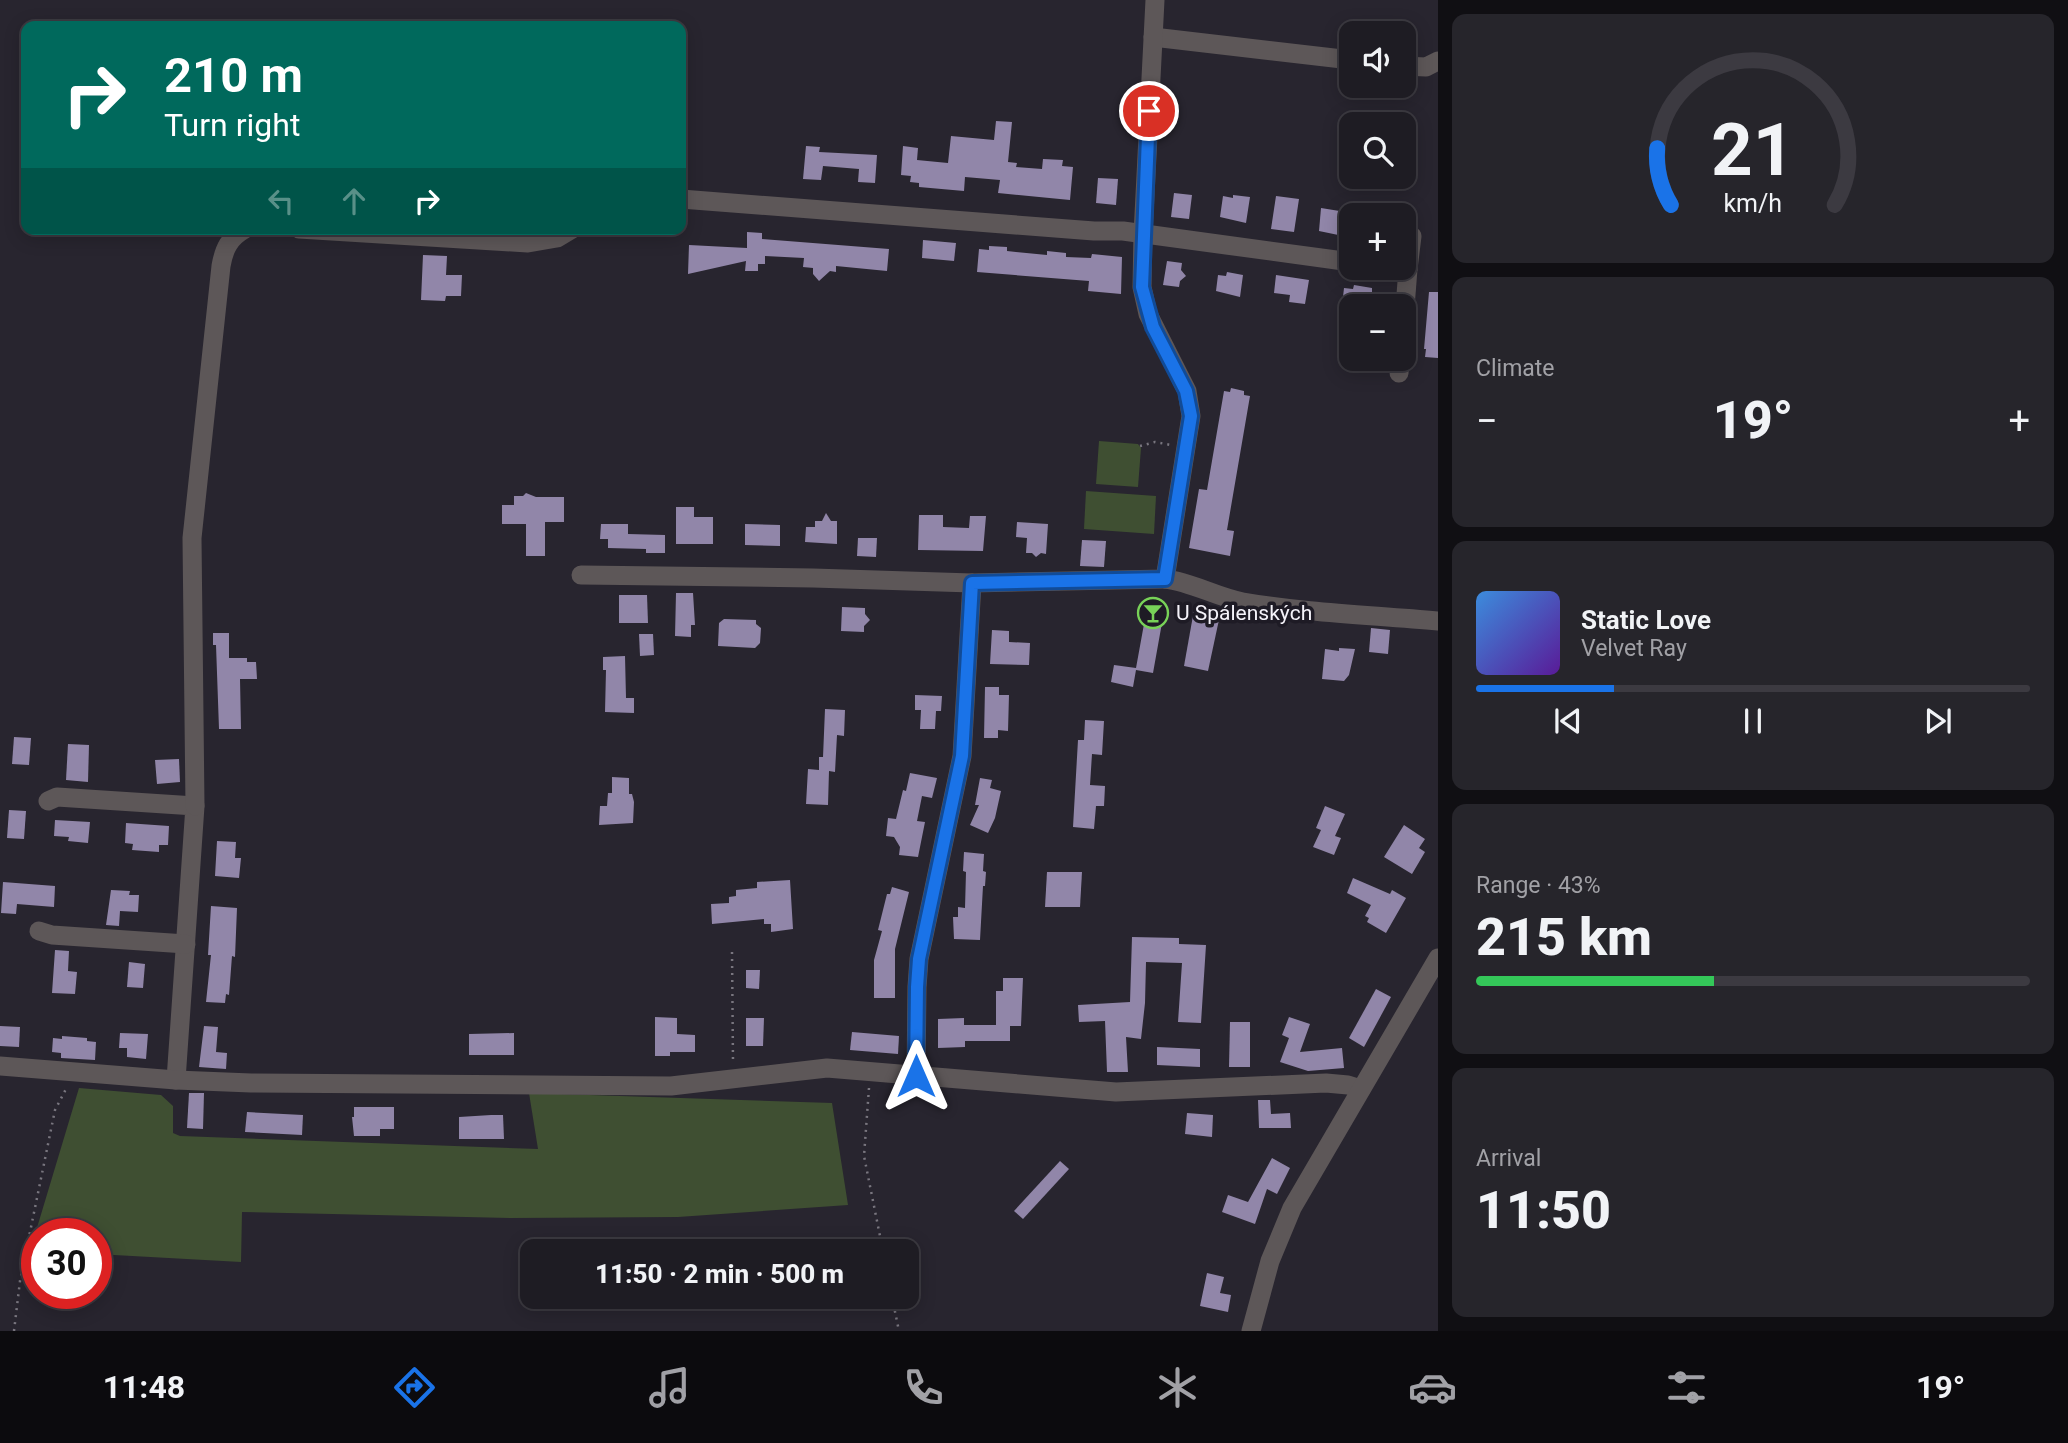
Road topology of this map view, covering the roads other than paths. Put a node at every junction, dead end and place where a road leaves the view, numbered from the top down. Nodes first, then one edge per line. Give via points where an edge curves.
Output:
1 (1155, 0) edge
2 (1153, 37) junction
3 (1339, 59) edge
4 (1438, 61) edge
5 (1416, 67) edge
6 (686, 199) edge
7 (1143, 234) junction
8 (237, 235) edge
9 (397, 235) edge
10 (562, 235) edge
11 (1339, 260) edge
12 (581, 575) dead end
13 (1165, 579) junction
14 (972, 583) junction
15 (1438, 621) edge
16 (48, 801) dead end
17 (195, 806) junction
18 (39, 931) dead end
19 (186, 944) junction
20 (1438, 958) edge
21 (0, 1066) edge
22 (916, 1076) junction
23 (176, 1080) junction
24 (1361, 1089) junction
25 (1251, 1331) edge

1 - 2 street
2 - 3 street
2 - 7 street
4 - 5 street
6 - 7 street
7 - 11 street
7 - 13 street via 1142,287 1148,314 1182,382 1191,416
8 - 17 street via 223,252 192,537
9 - 10 street via 528,243
12 - 14 street
13 - 14 street
13 - 15 street via 1256,604
14 - 22 street via 962,756 918,968
16 - 17 street via 57,797
17 - 19 street
18 - 19 street
19 - 23 street
20 - 24 street
21 - 23 street
22 - 23 street via 813,1069 638,1086
22 - 24 street via 1116,1092 1326,1083
24 - 25 street via 1284,1225

